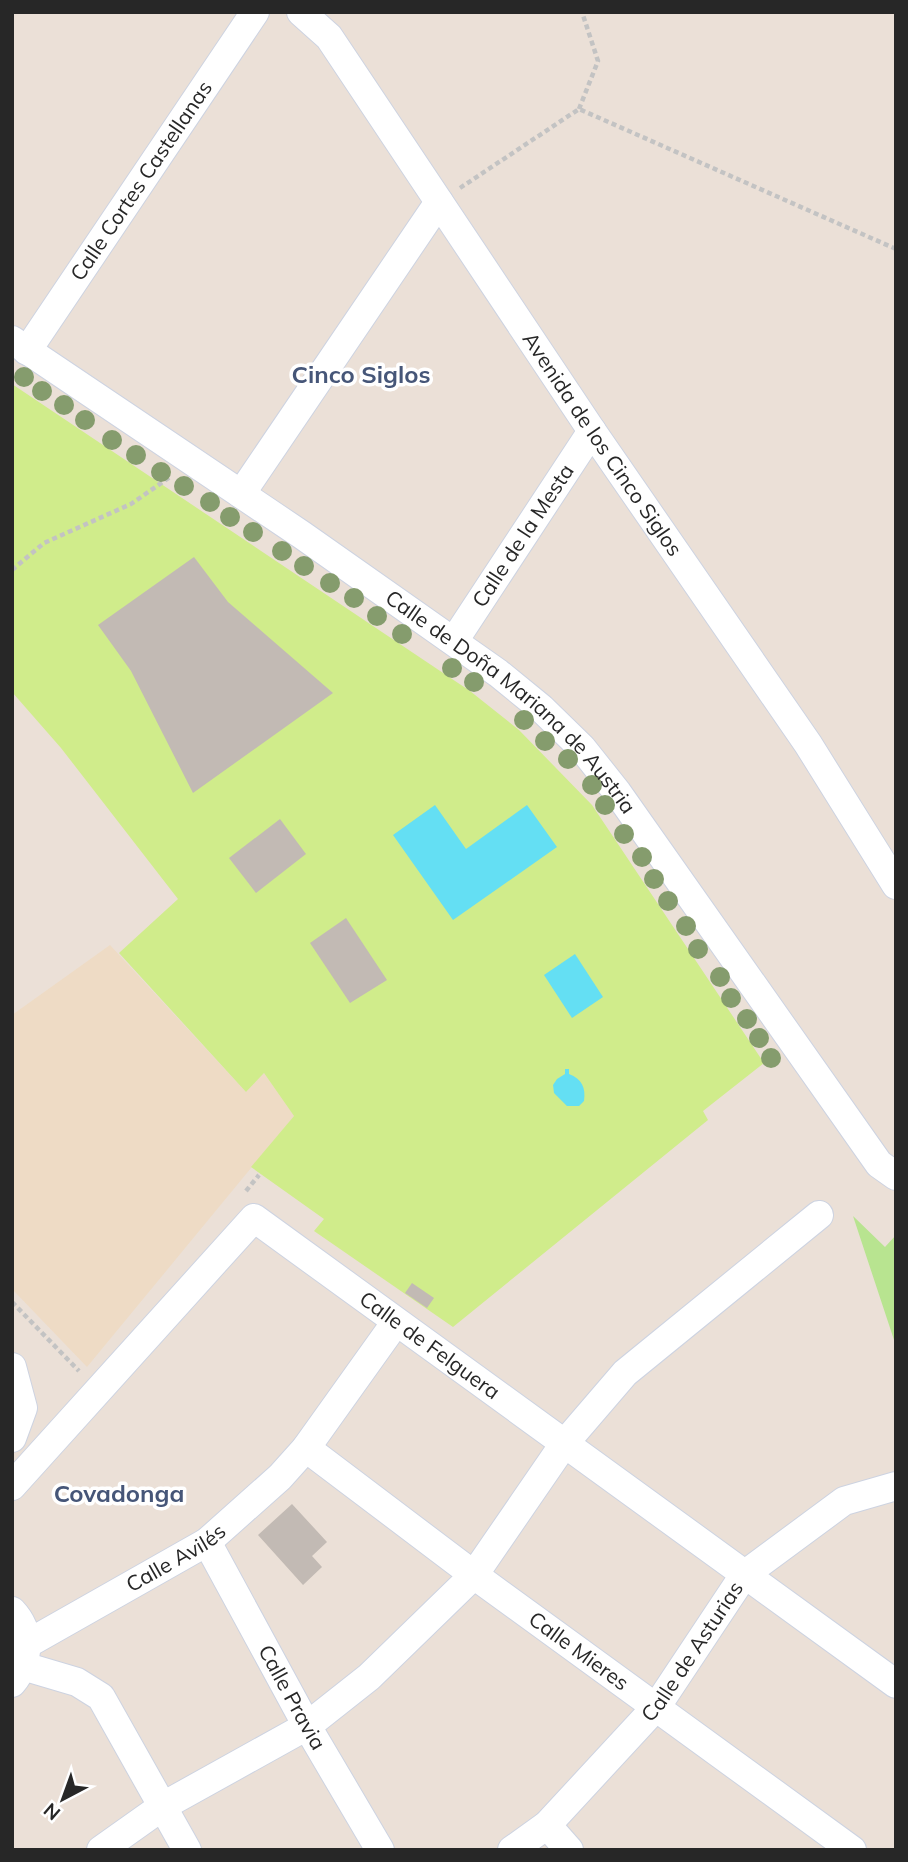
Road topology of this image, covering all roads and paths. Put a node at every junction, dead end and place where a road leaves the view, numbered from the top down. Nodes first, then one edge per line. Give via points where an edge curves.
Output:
1 (255, 12) edge
2 (301, 12) edge
3 (582, 12) edge
4 (579, 109) junction
5 (439, 202) junction
6 (896, 248) edge
7 (19, 345) edge
8 (592, 431) junction
9 (192, 462) junction
10 (241, 494) junction
11 (12, 570) edge
12 (454, 641) junction
13 (896, 885) edge
14 (890, 1163) edge
15 (259, 1175) dead end
16 (242, 1196) dead end
17 (819, 1215) dead end
18 (12, 1302) edge
19 (396, 1322) junction
20 (12, 1367) edge
21 (89, 1373) dead end
22 (12, 1438) edge
23 (564, 1444) junction
24 (306, 1448) junction
25 (12, 1486) edge
26 (896, 1486) edge
27 (207, 1542) junction
28 (474, 1575) junction
29 (744, 1576) junction
30 (12, 1611) edge
31 (21, 1664) edge
32 (896, 1684) edge
33 (657, 1706) junction
34 (307, 1726) junction
35 (163, 1806) junction
36 (547, 1825) junction
37 (101, 1850) edge
38 (187, 1850) edge
39 (380, 1850) edge
40 (512, 1850) edge
41 (569, 1850) edge
42 (852, 1850) edge

1 - 7 street, Calle Cortes Castellanas
2 - 5 street, Avenida de los Cinco Siglos via 330,37
3 - 4 path via 598,61
4 - 5 path
4 - 6 path
5 - 8 street, Avenida de los Cinco Siglos
5 - 10 street
7 - 9 street, Calle de Doña Mariana de Austria
8 - 12 street, Calle de la Mesta
8 - 13 street, Avenida de los Cinco Siglos via 808,744
9 - 10 street, Calle de Doña Mariana de Austria
9 - 11 path via 131,504 44,543
10 - 12 street, Calle de Doña Mariana de Austria
12 - 14 street, Calle de Doña Mariana de Austria via 541,708 582,748
15 - 16 path
17 - 23 street via 625,1373
18 - 21 path via 82,1374
19 - 23 street, Calle de Felguera
19 - 24 street, Calle Avilés
19 - 25 street, Calle de Felguera via 254,1218
20 - 22 street via 23,1408
23 - 28 street
23 - 29 street, Calle de Felguera
24 - 27 street, Calle Avilés
24 - 28 street, Calle Mieres
26 - 29 street, Calle de Asturias via 844,1501
27 - 31 street, Calle Avilés
27 - 34 street, Calle Pravia
28 - 33 street, Calle Mieres
28 - 34 street via 369,1677
29 - 32 street, Calle de Felguera
29 - 33 street, Calle de Asturias
30 - 31 street via 24,1630
31 - 35 street via 77,1682 101,1697
33 - 36 street, Calle de Asturias
33 - 42 street, Calle Mieres
34 - 35 street
34 - 39 street, Calle Pravia
35 - 37 street
35 - 38 street
36 - 40 street, Calle de Asturias
36 - 41 street

